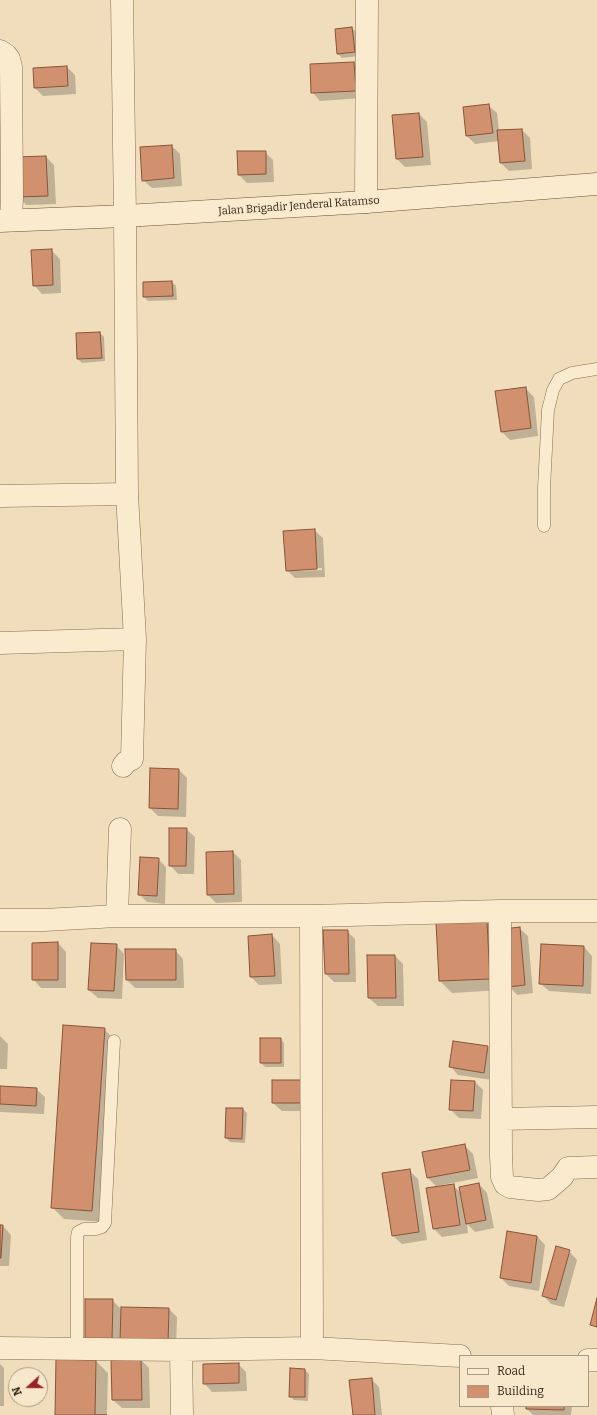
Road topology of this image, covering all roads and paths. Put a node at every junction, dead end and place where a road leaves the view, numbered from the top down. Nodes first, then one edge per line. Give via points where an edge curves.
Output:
1 (122, 0) edge
2 (367, 0) edge
3 (0, 51) edge
4 (597, 184) edge
5 (366, 202) junction
6 (125, 216) junction
7 (5, 220) edge
8 (597, 370) edge
9 (127, 494) junction
10 (0, 496) edge
11 (544, 526) dead end
12 (135, 639) junction
13 (0, 643) edge
14 (123, 766) dead end
15 (120, 829) dead end
16 (500, 911) junction
17 (597, 911) edge
18 (117, 916) junction
19 (311, 916) junction
20 (0, 920) edge
21 (114, 1041) dead end
22 (597, 1117) edge
23 (501, 1119) junction
24 (597, 1167) edge
25 (0, 1348) edge
26 (312, 1348) junction
27 (77, 1349) junction
28 (181, 1350) junction
29 (459, 1356) edge
30 (182, 1415) edge

1 - 6 street
2 - 5 street
3 - 7 street via 9,59 11,67 12,197
4 - 5 street, Jalan Brigadir Jenderal Katamso
5 - 6 street, Jalan Brigadir Jenderal Katamso
6 - 7 street, Jalan Brigadir Jenderal Katamso
6 - 9 street
8 - 11 lane via 565,376 559,379 553,390 548,410
9 - 10 street
9 - 12 street
12 - 13 street
12 - 14 street via 132,759
15 - 18 street
16 - 17 street
16 - 19 street
16 - 23 street
18 - 19 street
18 - 20 street
19 - 26 street
21 - 27 lane via 105,1223 96,1229 78,1232 77,1237
22 - 23 street
23 - 24 street via 502,1177 505,1184 510,1187 548,1189 568,1168
25 - 27 street
26 - 28 street
26 - 29 street
27 - 28 street
28 - 30 street

